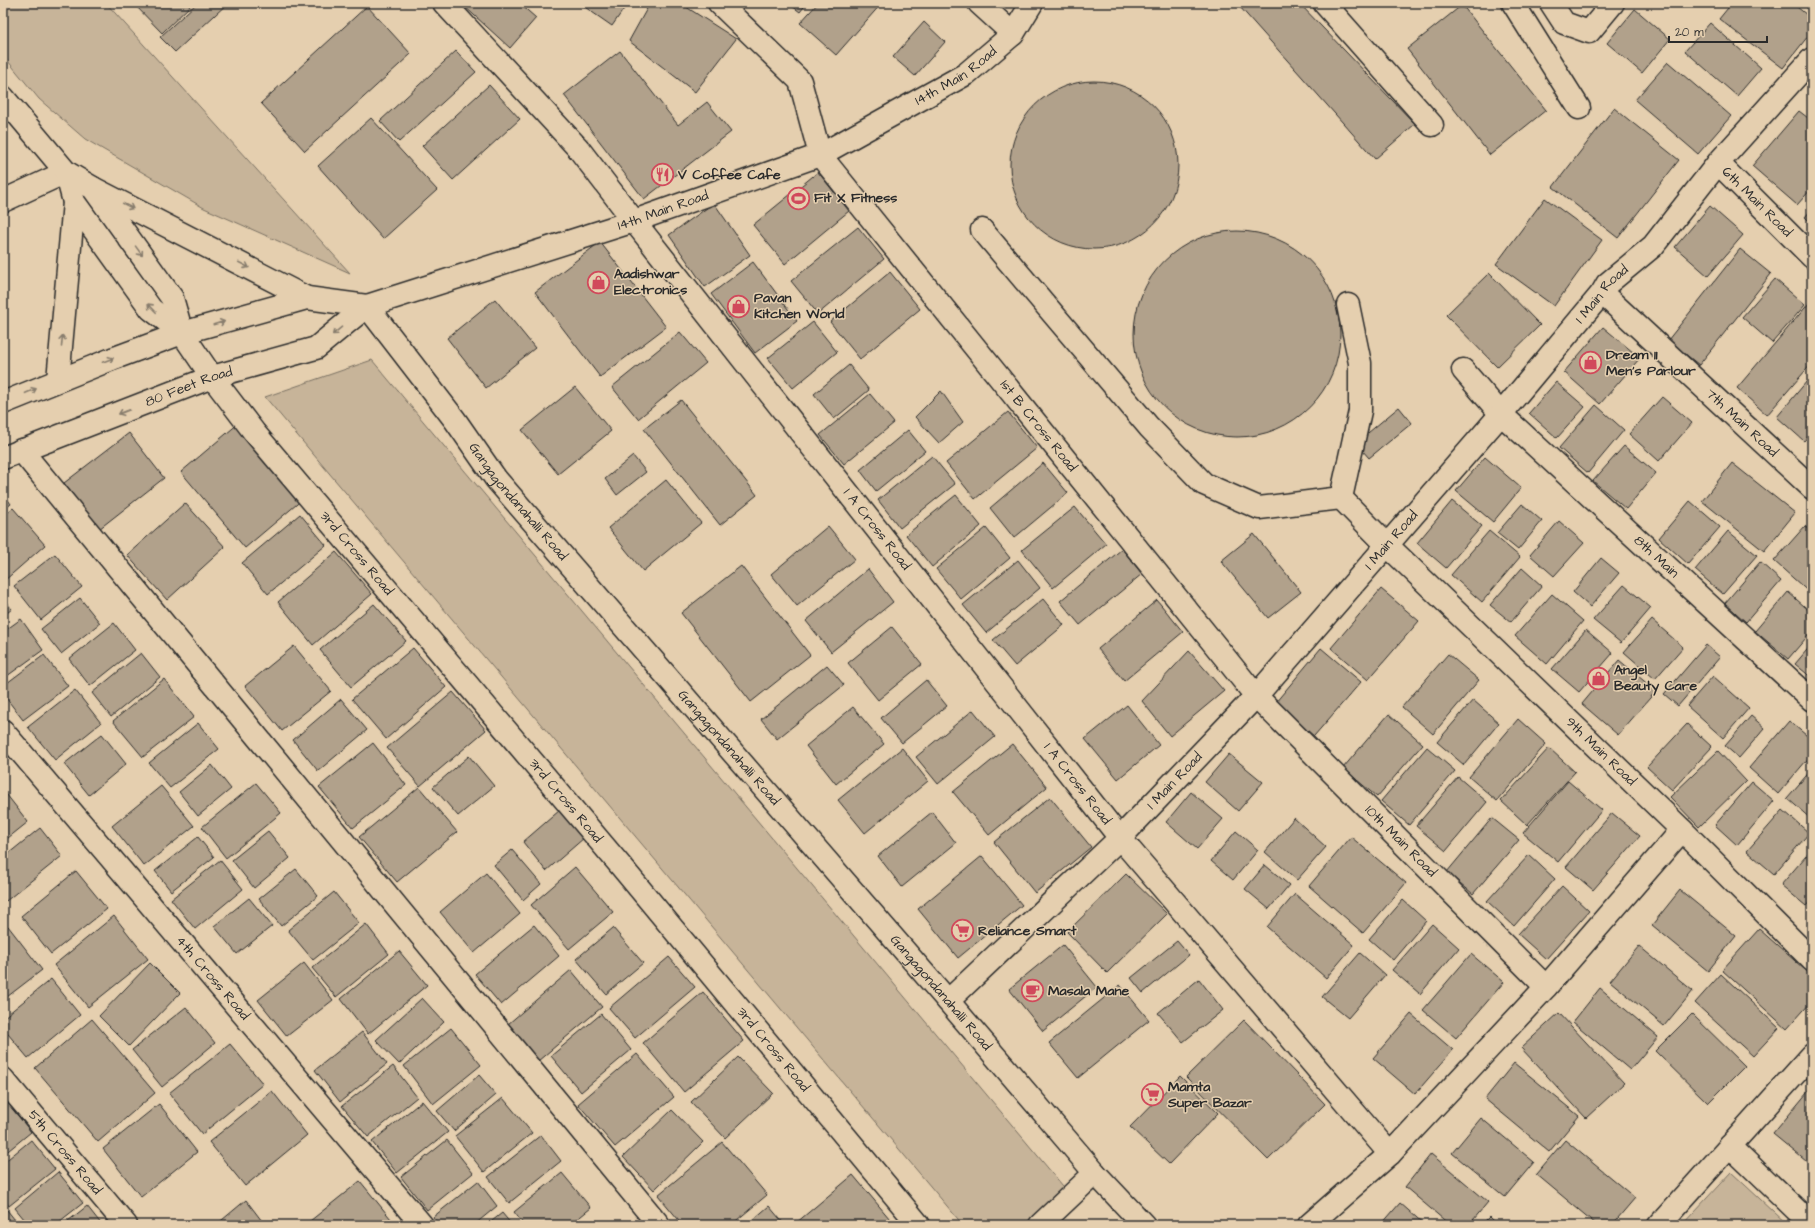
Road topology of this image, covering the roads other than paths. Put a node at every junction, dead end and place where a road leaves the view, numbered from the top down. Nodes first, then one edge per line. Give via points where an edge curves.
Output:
1 (444, 3) edge
2 (719, 3) edge
3 (979, 3) edge
4 (1032, 3) edge
5 (1324, 3) edge
6 (1513, 3) edge
7 (1551, 3) edge
8 (1613, 3) edge
9 (1013, 34) junction
10 (1812, 60) edge
11 (3, 97) edge
12 (1579, 108) dead end
13 (1432, 125) dead end
14 (820, 155) junction
15 (1718, 163) junction
16 (66, 172) junction
17 (93, 188) junction
18 (5, 195) edge
19 (74, 202) junction
20 (634, 222) junction
21 (982, 230) dead end
22 (1812, 257) edge
23 (1602, 293) junction
24 (307, 298) junction
25 (1348, 305) dead end
26 (366, 306) junction
27 (182, 333) junction
28 (1463, 370) dead end
29 (212, 377) junction
30 (58, 380) junction
31 (3, 403) edge
32 (1501, 414) junction
33 (12, 454) edge
34 (1812, 488) edge
35 (1341, 498) junction
36 (1386, 545) junction
37 (1256, 696) junction
38 (1812, 700) edge
39 (3, 731) edge
40 (1682, 830) junction
41 (1120, 838) junction
42 (1812, 960) edge
43 (1546, 987) junction
44 (948, 1001) junction
45 (1812, 1055) edge
46 (3, 1079) edge
47 (1730, 1146) junction
48 (1390, 1154) junction
49 (1095, 1173) junction
50 (126, 1225) edge
51 (422, 1225) edge
52 (660, 1225) edge
53 (919, 1225) edge
54 (1040, 1225) edge
55 (1144, 1225) edge
56 (1309, 1225) edge
57 (1659, 1225) edge
58 (1812, 1225) edge

1 - 20 street, 1 A Cross Road via 578,148
2 - 14 street via 800,81
3 - 9 street
4 - 9 street, 14th Main Road
5 - 13 street
6 - 12 street
7 - 8 street via 1564,23 1589,32
9 - 14 street, 14th Main Road via 966,74
10 - 15 street, 1 Main Road
11 - 16 street
14 - 20 street, 14th Main Road
14 - 37 street, 1st B Cross Road
15 - 22 street, 6th Main Road
15 - 23 street, 1 Main Road via 1653,246 1607,284
16 - 17 street
16 - 18 street
16 - 19 street
17 -> 24 street
17 -> 27 street via 172,298
27 -> 19 street via 151,309
30 -> 19 street
20 - 26 street, 14th Main Road
20 - 41 street, 1 A Cross Road
21 - 35 street via 1149,426 1204,484 1259,508
23 - 32 street, 1 Main Road
23 - 34 street, 7th Main Road
24 - 26 street
27 -> 24 street
25 - 35 street via 1360,363 1360,411
26 -> 29 street, 80 Feet Road via 316,348
26 - 44 street, Gangagondanahalli Road via 455,420 496,479
27 - 29 street, 3rd Cross Road
30 -> 27 street
28 - 32 street, 8th Main
29 -> 33 street, 80 Feet Road
29 - 53 street, 3rd Cross Road via 254,432 620,864
31 -> 30 street
32 - 36 street, 1 Main Road
32 - 38 street, 8th Main
33 - 52 street
35 - 36 street, 9th Main Road
36 - 37 street, 1 Main Road
36 - 40 street, 9th Main Road
37 - 41 street, 1 Main Road
37 - 43 street, 10th Main Road
39 - 51 street, 4th Cross Road
40 - 42 street, 9th Main Road
40 - 43 street
41 - 44 street, 1 Main Road
41 - 48 street, 1 A Cross Road
43 - 48 street
44 - 49 street, Gangagondanahalli Road
45 - 47 street
46 - 50 street, 5th Cross Road
47 - 57 street
47 - 58 street
48 - 56 street
49 - 54 street
49 - 55 street, Gangagondanahalli Road

